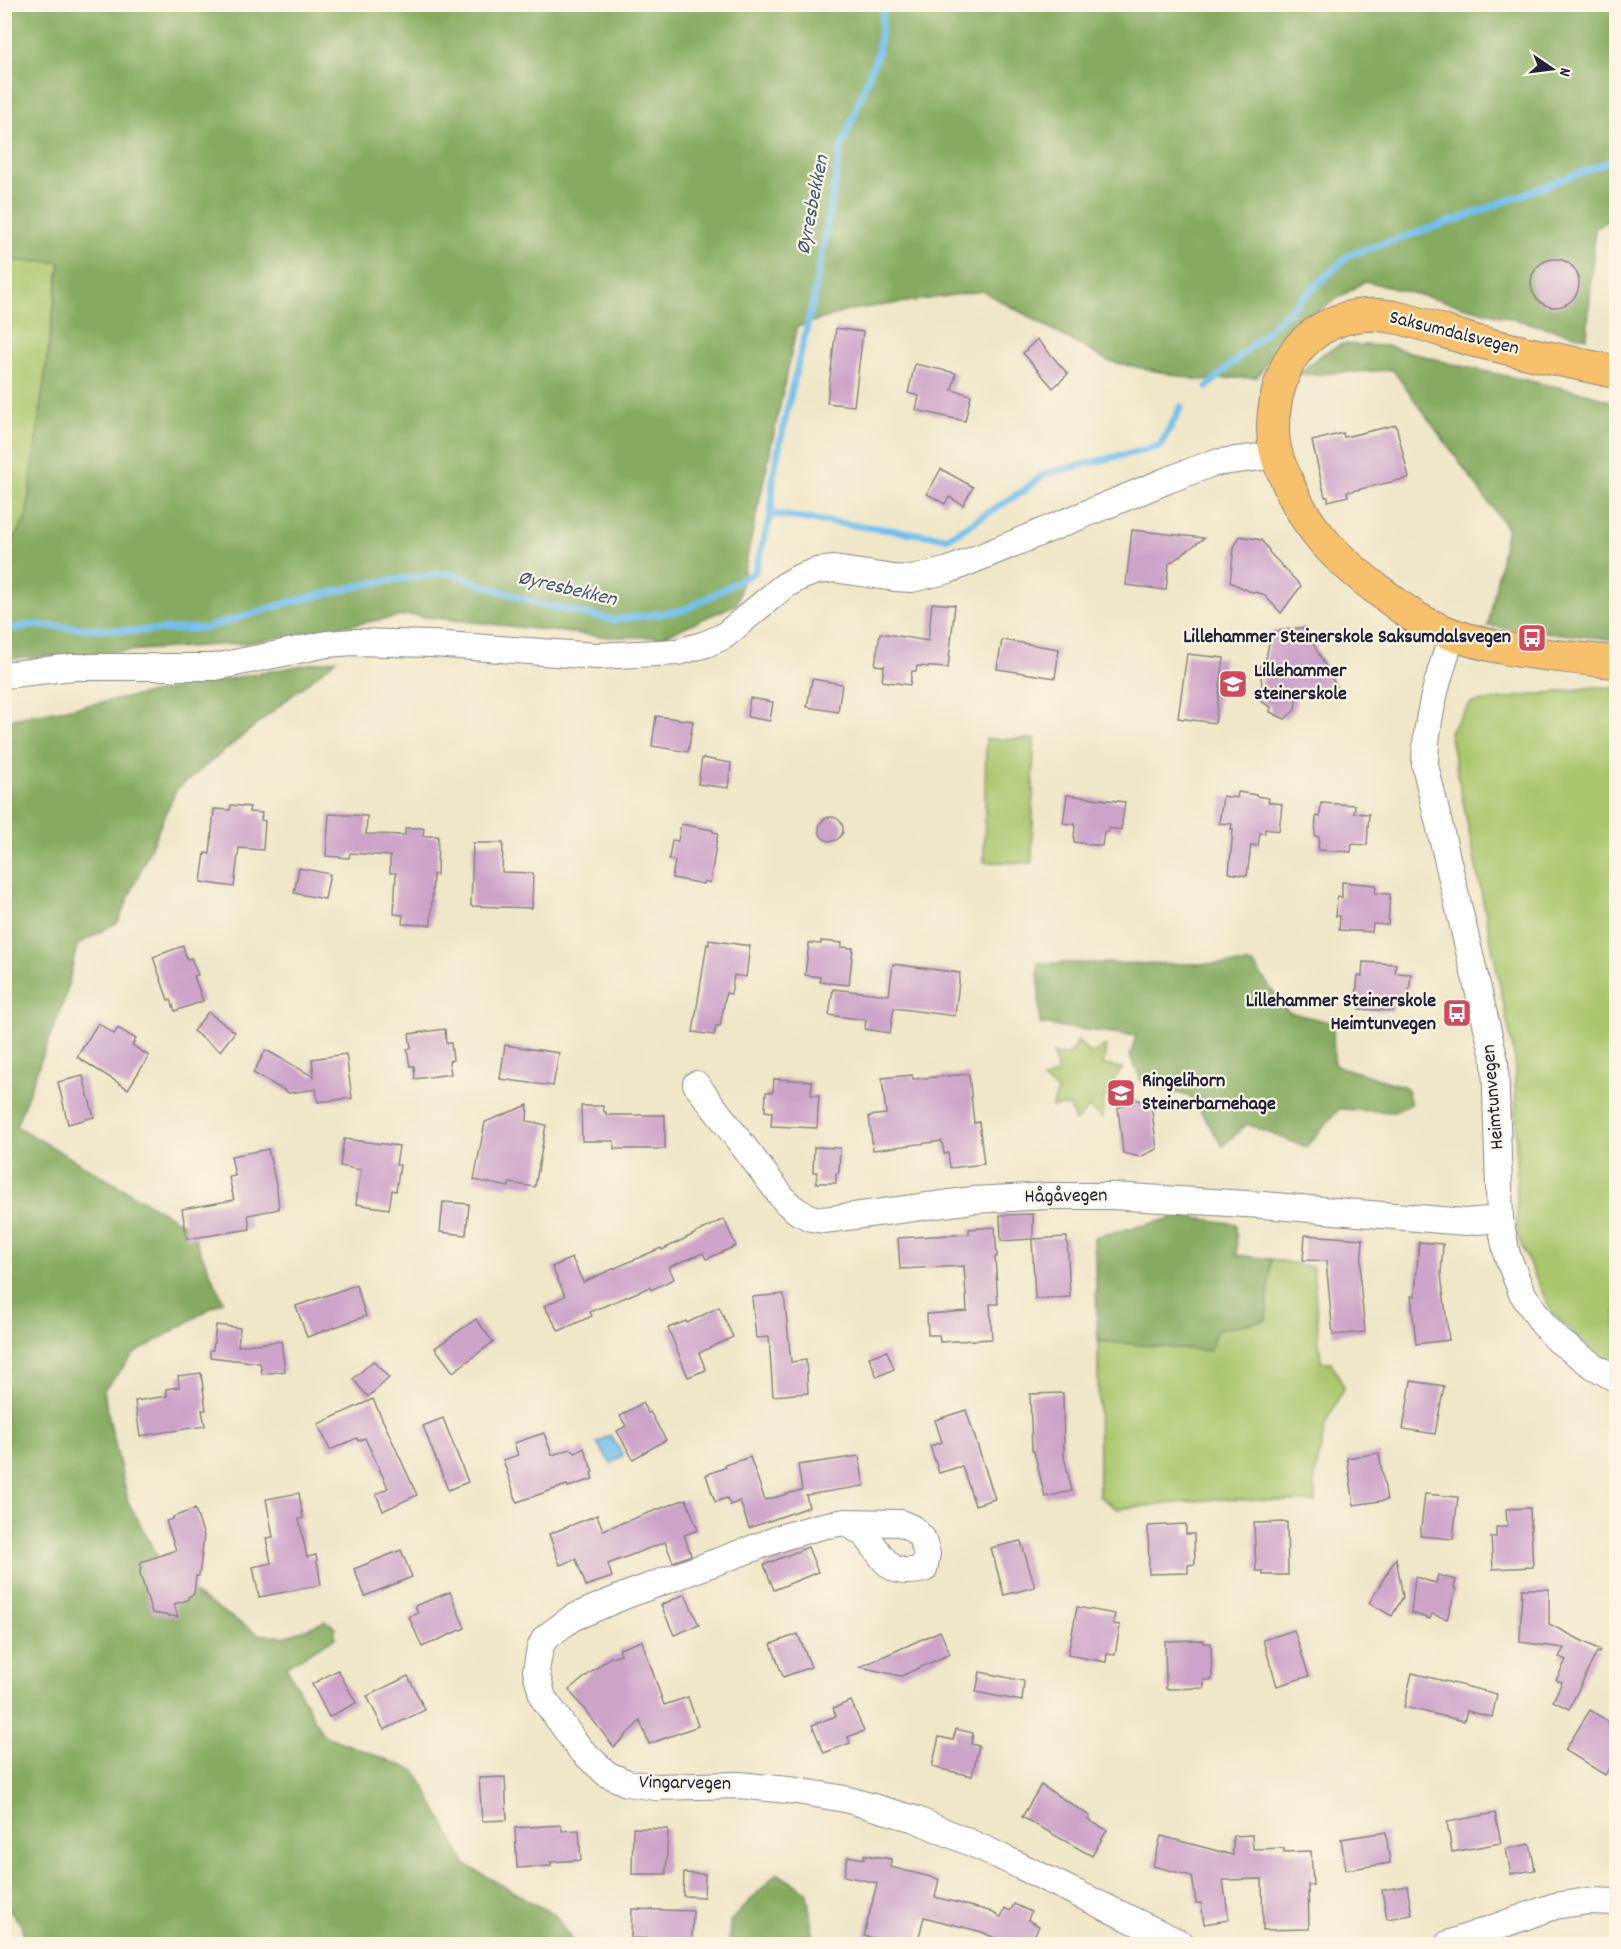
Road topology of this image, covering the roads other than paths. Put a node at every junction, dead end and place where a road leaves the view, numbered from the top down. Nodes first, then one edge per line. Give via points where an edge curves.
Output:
1 (1617, 372) edge
2 (1276, 455) junction
3 (1452, 635) junction
4 (1617, 662) edge
5 (4, 675) edge
6 (696, 1084) dead end
7 (1500, 1219) junction
8 (1617, 1379) edge
9 (845, 1522) dead end
10 (1617, 1902) edge
11 (1182, 1944) edge
12 (1448, 1944) edge

1 - 2 main road, Saksumdalsvegen via 1473,340 1398,318 1356,316 1311,335 1295,351 1278,389 1274,410
2 - 3 main road, Saksumdalsvegen via 1308,524 1334,554 1413,616
2 - 5 street via 1213,463 932,575 912,579 834,569 817,571 784,586 724,636 678,652 597,656 352,642 215,667 73,667
3 - 4 main road, Saksumdalsvegen via 1558,656
3 - 7 street, Heimtunvegen via 1430,712 1425,765 1495,1061
6 - 7 street, Hågåvegen via 786,1202 811,1218 846,1218 973,1200 1112,1196 1465,1222
7 - 8 street, Heimtunvegen via 1507,1255 1522,1293 1543,1324 1592,1365
9 - 11 street, Vingarvegen via 786,1536 572,1618 545,1638 540,1648 536,1671 543,1698 580,1749 608,1774 627,1783 656,1787 739,1785 797,1791 906,1816 987,1850
10 - 12 street via 1588,1900 1555,1906

